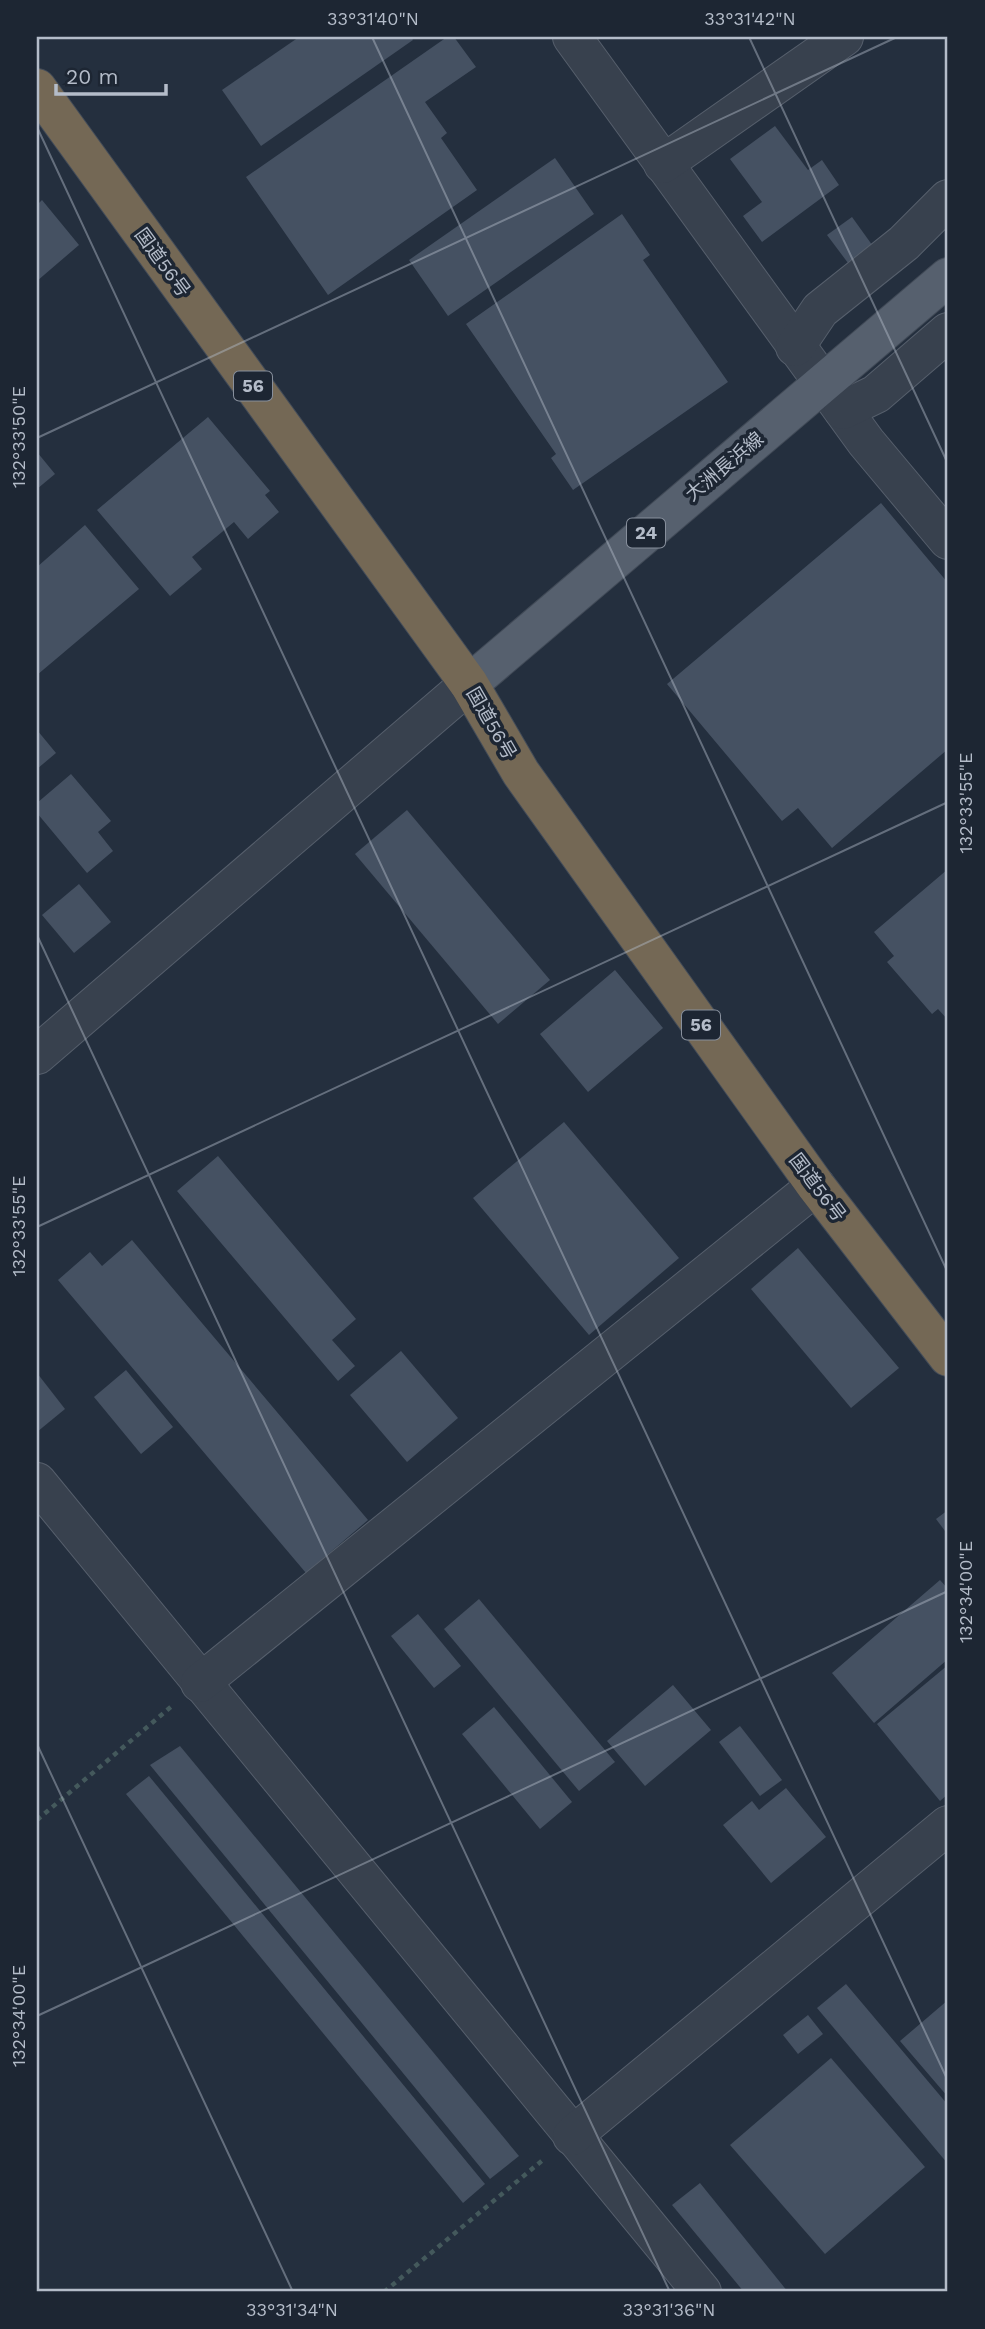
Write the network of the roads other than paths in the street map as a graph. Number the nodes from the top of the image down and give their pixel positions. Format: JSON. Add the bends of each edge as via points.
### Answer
{"nodes":[{"id":1,"x":572,"y":37,"type":"edge"},
{"id":2,"x":844,"y":37,"type":"edge"},
{"id":3,"x":37,"y":88,"type":"edge"},
{"id":4,"x":663,"y":164,"type":"junction"},
{"id":5,"x":948,"y":199,"type":"edge"},
{"id":6,"x":948,"y":277,"type":"edge"},
{"id":7,"x":948,"y":332,"type":"edge"},
{"id":8,"x":795,"y":347,"type":"junction"},
{"id":9,"x":832,"y":396,"type":"junction"},
{"id":10,"x":948,"y":540,"type":"edge"},
{"id":11,"x":470,"y":684,"type":"junction"},
{"id":12,"x":37,"y":1055,"type":"edge"},
{"id":13,"x":816,"y":1186,"type":"junction"},
{"id":14,"x":948,"y":1357,"type":"edge"},
{"id":15,"x":37,"y":1482,"type":"edge"},
{"id":16,"x":200,"y":1683,"type":"junction"},
{"id":17,"x":948,"y":1825,"type":"edge"},
{"id":18,"x":572,"y":2136,"type":"junction"},
{"id":19,"x":702,"y":2292,"type":"edge"}],
"edges":[{"from":1,"to":4,"type":"street"},
{"from":2,"to":4,"type":"street"},
{"from":3,"to":11,"type":"highway","name":"国道56号","number":"56"},
{"from":4,"to":8,"type":"street"},
{"from":5,"to":8,"type":"street","via":[[904,243],[820,310]]},
{"from":6,"to":9,"type":"main road","name":"大洲長浜線","number":"24"},
{"from":7,"to":9,"type":"street","via":[[876,394]]},
{"from":8,"to":9,"type":"street"},
{"from":9,"to":10,"type":"street"},
{"from":9,"to":11,"type":"main road","name":"大洲長浜線","number":"24"},
{"from":11,"to":12,"type":"street"},
{"from":11,"to":13,"type":"highway","name":"国道56号","number":"56","via":[[521,773]]},
{"from":13,"to":14,"type":"highway","name":"国道56号","number":"56"},
{"from":13,"to":16,"type":"street"},
{"from":15,"to":16,"type":"street"},
{"from":16,"to":18,"type":"street"},
{"from":17,"to":18,"type":"street"},
{"from":18,"to":19,"type":"street"}]}
